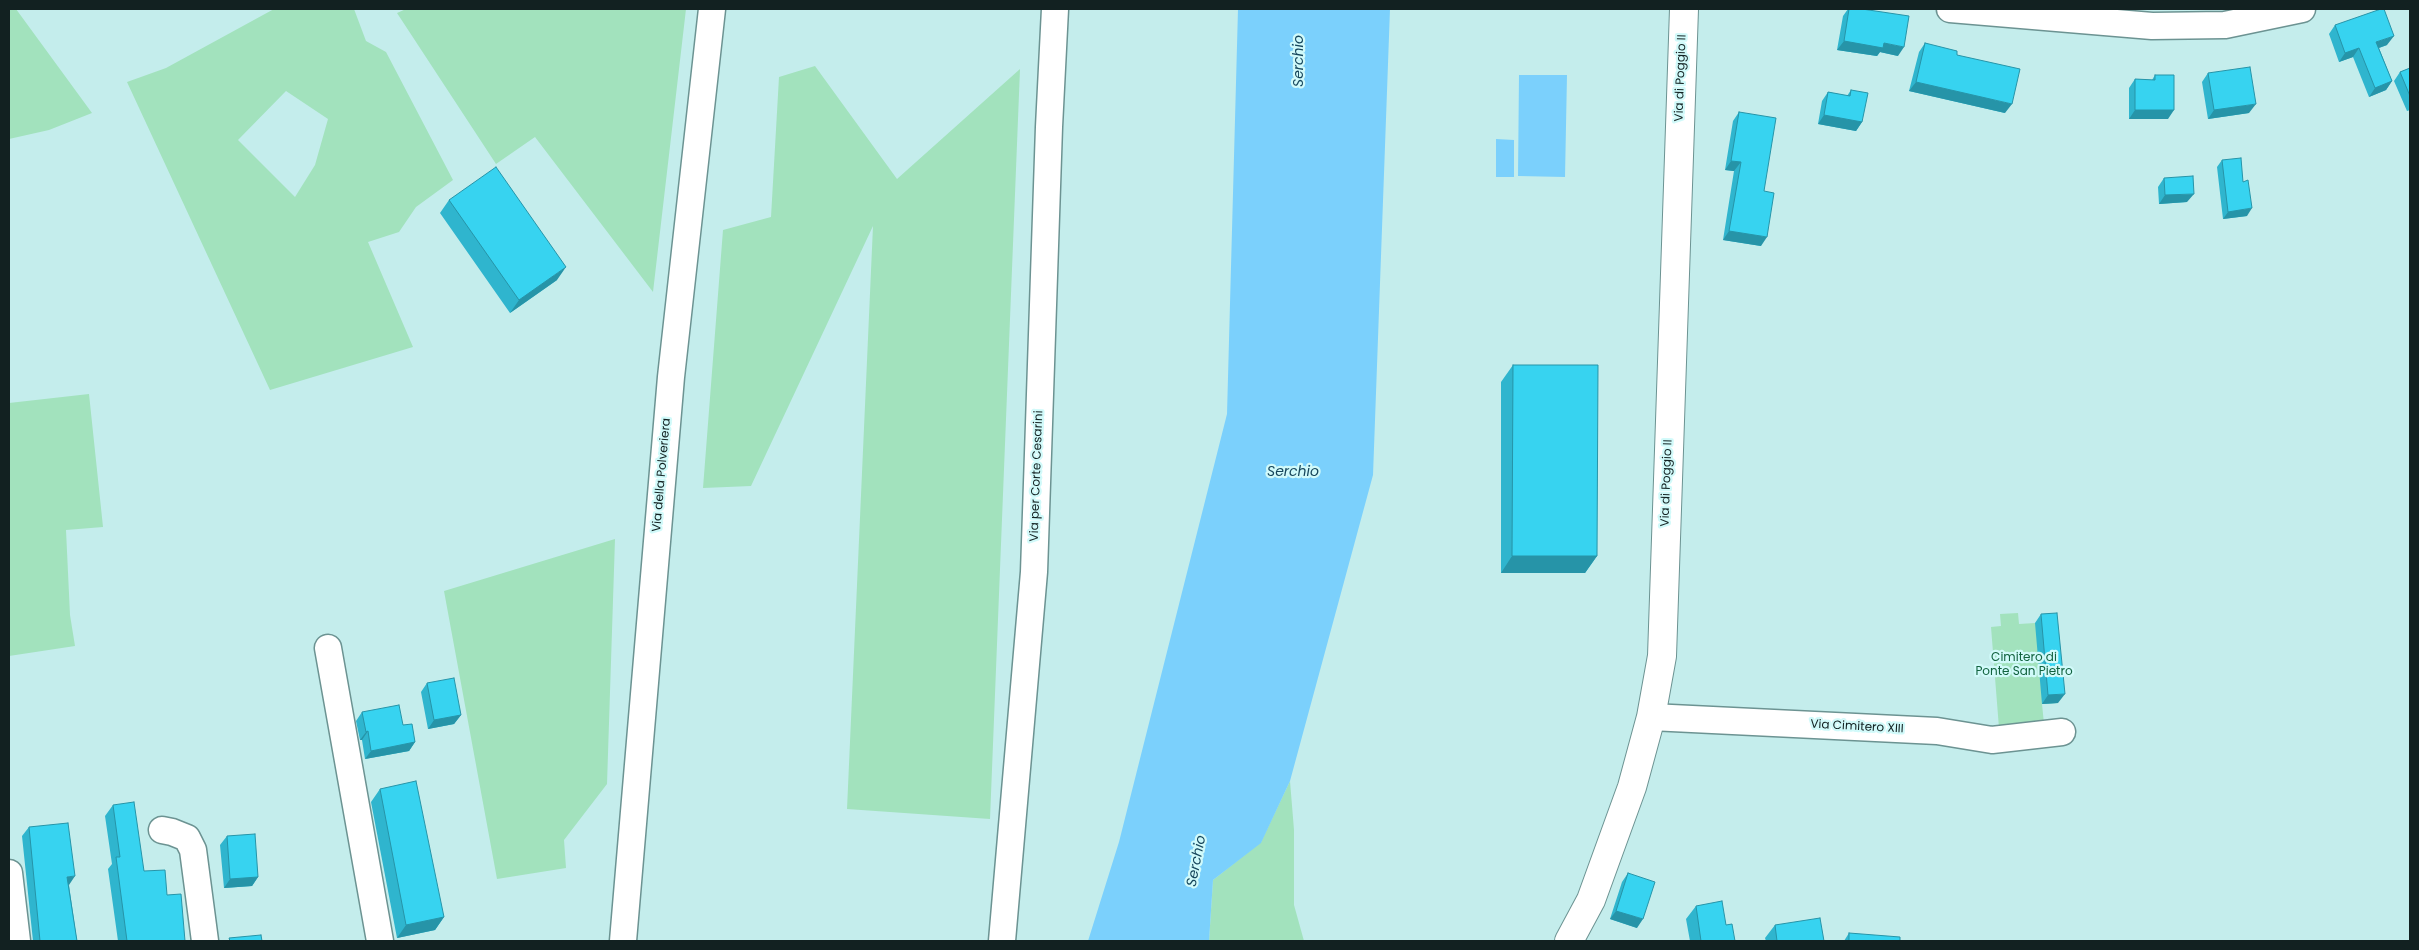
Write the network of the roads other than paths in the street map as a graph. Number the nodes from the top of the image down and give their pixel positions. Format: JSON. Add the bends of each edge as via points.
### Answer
{"nodes":[{"id":1,"x":712,"y":9,"type":"edge"},
{"id":2,"x":1055,"y":9,"type":"edge"},
{"id":3,"x":1684,"y":9,"type":"edge"},
{"id":4,"x":1950,"y":9,"type":"edge"},
{"id":5,"x":2302,"y":9,"type":"edge"},
{"id":6,"x":2175,"y":17,"type":"edge"},
{"id":7,"x":328,"y":648,"type":"dead end"},
{"id":8,"x":1651,"y":717,"type":"junction"},
{"id":9,"x":2062,"y":732,"type":"dead end"},
{"id":10,"x":162,"y":830,"type":"dead end"},
{"id":11,"x":206,"y":836,"type":"dead end"},
{"id":12,"x":9,"y":873,"type":"edge"},
{"id":13,"x":18,"y":941,"type":"edge"},
{"id":14,"x":205,"y":941,"type":"edge"},
{"id":15,"x":219,"y":941,"type":"edge"},
{"id":16,"x":380,"y":941,"type":"edge"},
{"id":17,"x":623,"y":941,"type":"edge"},
{"id":18,"x":1002,"y":941,"type":"edge"},
{"id":19,"x":1569,"y":941,"type":"edge"}],
"edges":[{"from":1,"to":17,"type":"street","name":"Via della Polveriera","via":[[670,378]]},
{"from":2,"to":18,"type":"street","name":"Via per Corte Cesarini","via":[[1034,572]]},
{"from":3,"to":8,"type":"main road","name":"Via di Poggio II","via":[[1662,656]]},
{"from":4,"to":6,"type":"street","via":[[2152,26]]},
{"from":5,"to":6,"type":"street","via":[[2225,25]]},
{"from":7,"to":16,"type":"street"},
{"from":8,"to":9,"type":"street","name":"Via Cimitero XIII","via":[[1937,731],[1992,740]]},
{"from":8,"to":19,"type":"main road","name":"Via di Poggio II","via":[[1632,787],[1591,900]]},
{"from":10,"to":14,"type":"street","via":[[187,838],[193,850]]},
{"from":11,"to":15,"type":"street"},
{"from":12,"to":13,"type":"street"}]}
